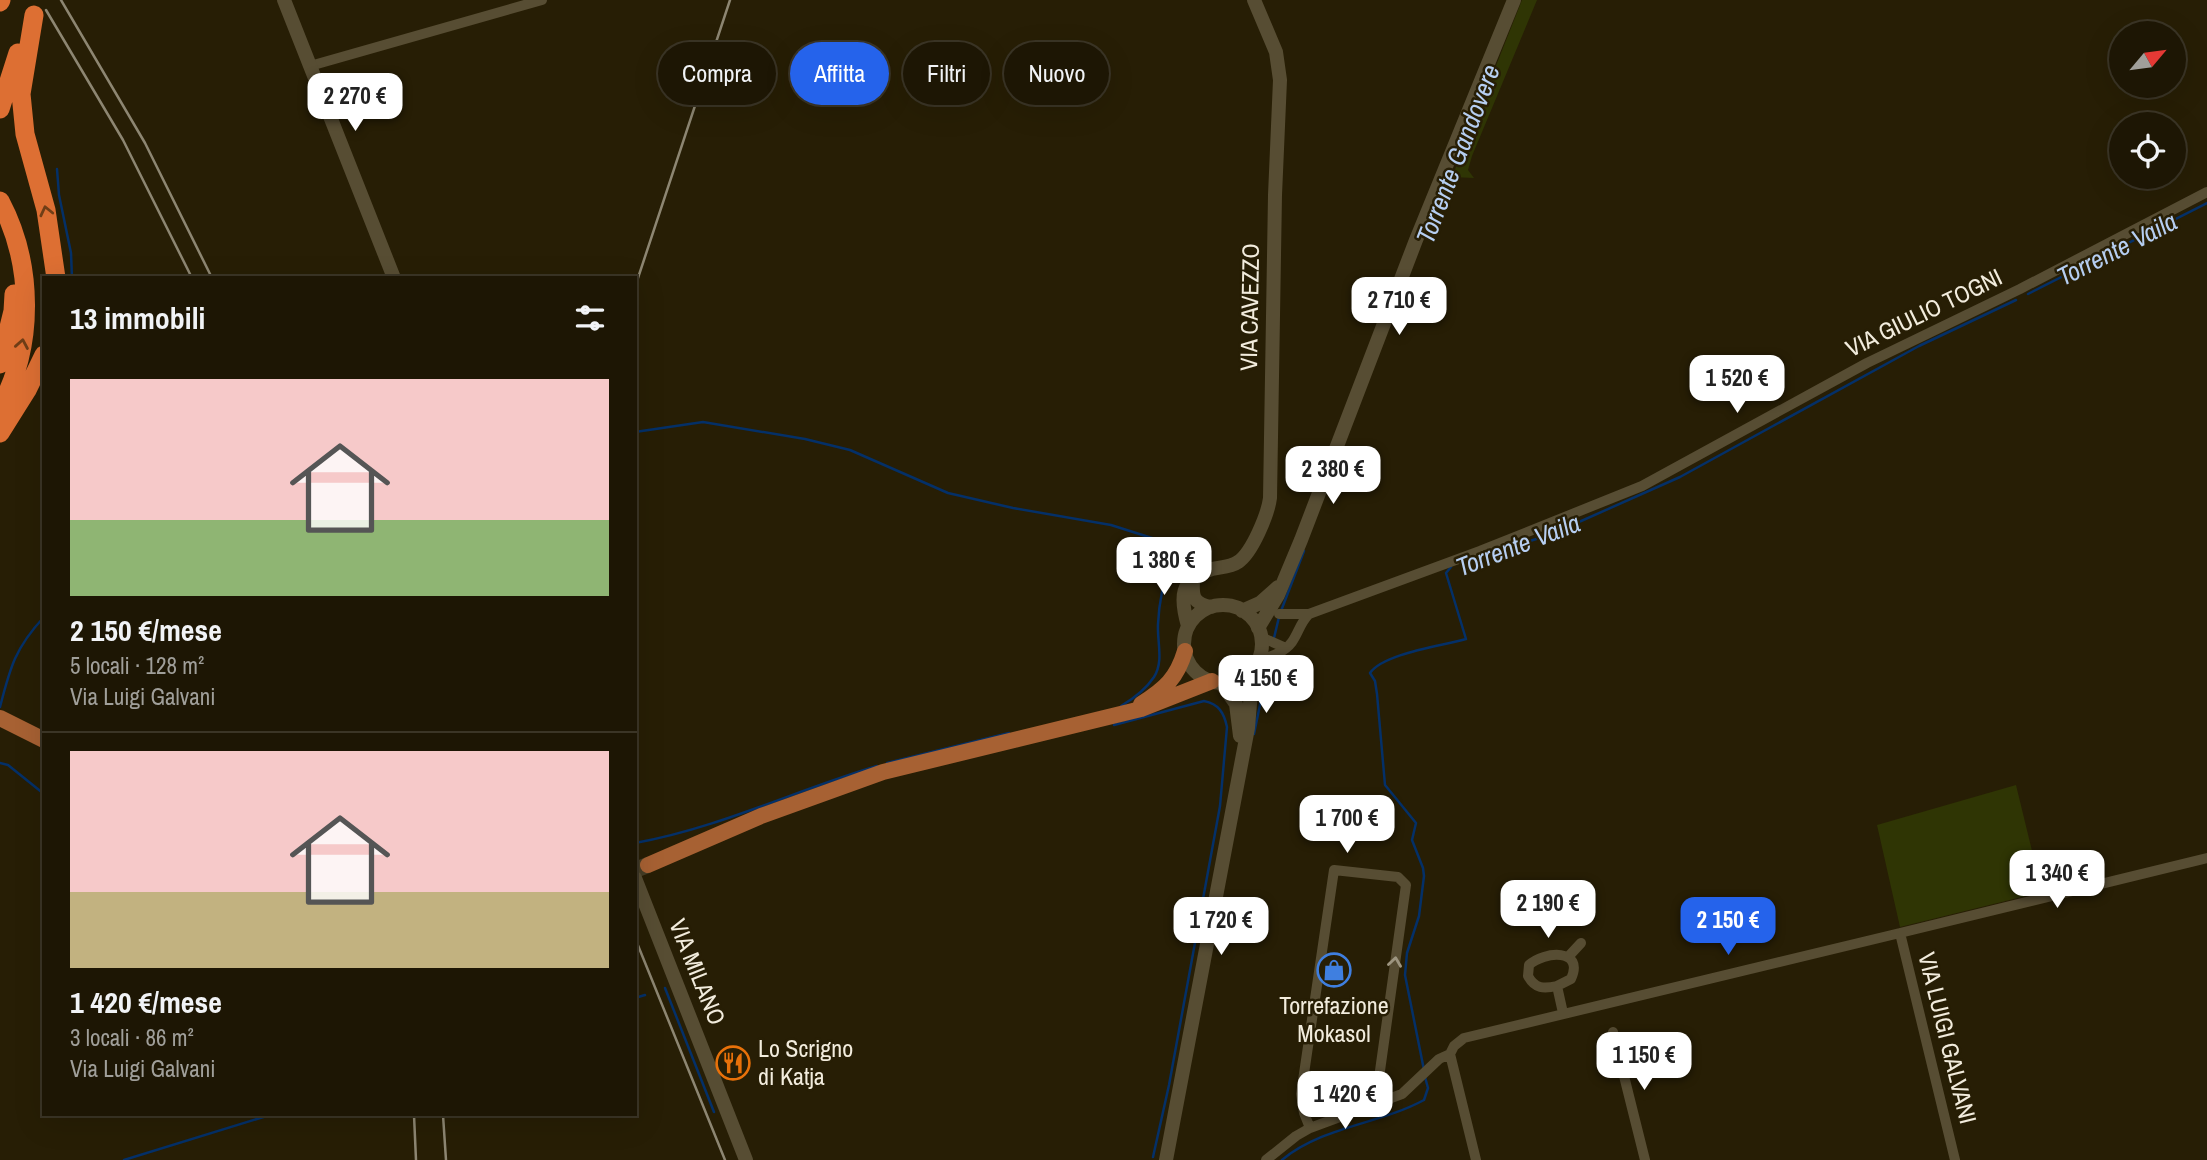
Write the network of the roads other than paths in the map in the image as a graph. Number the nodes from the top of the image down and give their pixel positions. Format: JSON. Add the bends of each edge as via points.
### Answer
{"nodes":[{"id":1,"x":284,"y":0,"type":"edge"},
{"id":2,"x":542,"y":0,"type":"edge"},
{"id":3,"x":1254,"y":0,"type":"edge"},
{"id":4,"x":1514,"y":0,"type":"edge"},
{"id":5,"x":37,"y":7,"type":"edge"},
{"id":6,"x":310,"y":66,"type":"junction"},
{"id":7,"x":0,"y":109,"type":"edge"},
{"id":8,"x":2207,"y":192,"type":"edge"},
{"id":9,"x":0,"y":201,"type":"edge"},
{"id":10,"x":0,"y":208,"type":"edge"},
{"id":11,"x":57,"y":276,"type":"edge"},
{"id":12,"x":393,"y":276,"type":"edge"},
{"id":13,"x":42,"y":359,"type":"edge"},
{"id":14,"x":0,"y":364,"type":"edge"},
{"id":15,"x":0,"y":407,"type":"edge"},
{"id":16,"x":0,"y":433,"type":"edge"},
{"id":17,"x":1285,"y":577,"type":"junction"},
{"id":18,"x":1193,"y":580,"type":"junction"},
{"id":19,"x":1211,"y":607,"type":"junction"},
{"id":20,"x":1242,"y":611,"type":"junction"},
{"id":21,"x":1284,"y":614,"type":"dead end"},
{"id":22,"x":1309,"y":614,"type":"junction"},
{"id":23,"x":1188,"y":626,"type":"junction"},
{"id":24,"x":1262,"y":636,"type":"junction"},
{"id":25,"x":1286,"y":648,"type":"junction"},
{"id":26,"x":1185,"y":652,"type":"junction"},
{"id":27,"x":1258,"y":663,"type":"junction"},
{"id":28,"x":1217,"y":682,"type":"junction"},
{"id":29,"x":1119,"y":713,"type":"junction"},
{"id":30,"x":0,"y":718,"type":"edge"},
{"id":31,"x":42,"y":739,"type":"edge"},
{"id":32,"x":1242,"y":754,"type":"junction"},
{"id":33,"x":2207,"y":858,"type":"edge"},
{"id":34,"x":648,"y":864,"type":"tunnel mouth"},
{"id":35,"x":637,"y":883,"type":"edge"},
{"id":36,"x":1900,"y":933,"type":"junction"},
{"id":37,"x":1581,"y":943,"type":"dead end"},
{"id":38,"x":1568,"y":957,"type":"junction"},
{"id":39,"x":1557,"y":986,"type":"junction"},
{"id":40,"x":1563,"y":1013,"type":"junction"},
{"id":41,"x":1613,"y":1032,"type":"dead end"},
{"id":42,"x":1450,"y":1054,"type":"junction"},
{"id":43,"x":1378,"y":1103,"type":"junction"},
{"id":44,"x":1310,"y":1128,"type":"junction"},
{"id":45,"x":1164,"y":1158,"type":"edge"},
{"id":46,"x":746,"y":1160,"type":"edge"},
{"id":47,"x":1266,"y":1160,"type":"edge"},
{"id":48,"x":1476,"y":1160,"type":"edge"},
{"id":49,"x":1644,"y":1160,"type":"edge"},
{"id":50,"x":1955,"y":1160,"type":"edge"}],
"edges":[{"from":1,"to":6,"type":"main road"},
{"from":2,"to":6,"type":"street"},
{"from":3,"to":18,"type":"main road","name":"VIA CAVEZZO","via":[[1276,52],[1280,80],[1269,505],[1243,559],[1210,569]]},
{"from":4,"to":17,"type":"main road"},
{"from":5,"to":7,"type":"highway"},
{"from":11,"to":5,"type":"highway","one_way":true,"via":[[46,211],[25,134],[21,94]]},
{"from":6,"to":12,"type":"main road"},
{"from":8,"to":22,"type":"street","name":"VIA GIULIO TOGNI","via":[[1867,363],[1642,486]]},
{"from":15,"to":9,"type":"highway","one_way":true,"via":[[18,366],[26,314],[18,253]]},
{"from":10,"to":14,"type":"highway","via":[[12,255],[14,292]]},
{"from":13,"to":16,"type":"highway"},
{"from":17,"to":20,"type":"main road","via":[[1260,603]]},
{"from":17,"to":24,"type":"main road"},
{"from":18,"to":19,"type":"main road","via":[[1199,605]]},
{"from":18,"to":23,"type":"main road","via":[[1182,597]]},
{"from":19,"to":20,"type":"main road"},
{"from":19,"to":23,"type":"main road"},
{"from":20,"to":24,"type":"main road"},
{"from":21,"to":22,"type":"street","name":"VIA GIULIO TOGNI"},
{"from":22,"to":25,"type":"street"},
{"from":23,"to":26,"type":"main road"},
{"from":24,"to":25,"type":"street"},
{"from":24,"to":27,"type":"main road"},
{"from":25,"to":27,"type":"street"},
{"from":26,"to":28,"type":"main road","via":[[1199,675]]},
{"from":26,"to":29,"type":"main road","via":[[1172,681],[1149,699]]},
{"from":27,"to":28,"type":"main road","via":[[1240,679]]},
{"from":27,"to":32,"type":"main road"},
{"from":28,"to":29,"type":"main road"},
{"from":28,"to":32,"type":"main road","via":[[1236,704]]},
{"from":29,"to":34,"type":"main road","via":[[883,772],[761,816]]},
{"from":30,"to":31,"type":"main road"},
{"from":32,"to":45,"type":"main road"},
{"from":33,"to":36,"type":"street"},
{"from":35,"to":46,"type":"main road","name":"VIA MILANO"},
{"from":36,"to":40,"type":"street","name":"VIA LUIGI GALVANI"},
{"from":36,"to":50,"type":"street","name":"VIA LUIGI GALVANI"},
{"from":37,"to":38,"type":"street"},
{"from":38,"to":39,"type":"street","via":[[1574,974]]},
{"from":38,"to":39,"type":"street","via":[[1557,954],[1529,965],[1528,976],[1535,986]]},
{"from":39,"to":40,"type":"street"},
{"from":40,"to":42,"type":"street","name":"VIA LUIGI GALVANI","via":[[1464,1038]]},
{"from":41,"to":49,"type":"street"},
{"from":42,"to":43,"type":"street","name":"VIA LUIGI GALVANI","via":[[1402,1094]]},
{"from":42,"to":48,"type":"street"},
{"from":43,"to":44,"type":"street","name":"VIA LUIGI GALVANI"},
{"from":43,"to":44,"type":"street","one_way":true,"via":[[1406,886],[1398,877],[1334,870],[1301,1094]]},
{"from":44,"to":47,"type":"street","name":"VIA LUIGI GALVANI"}]}
